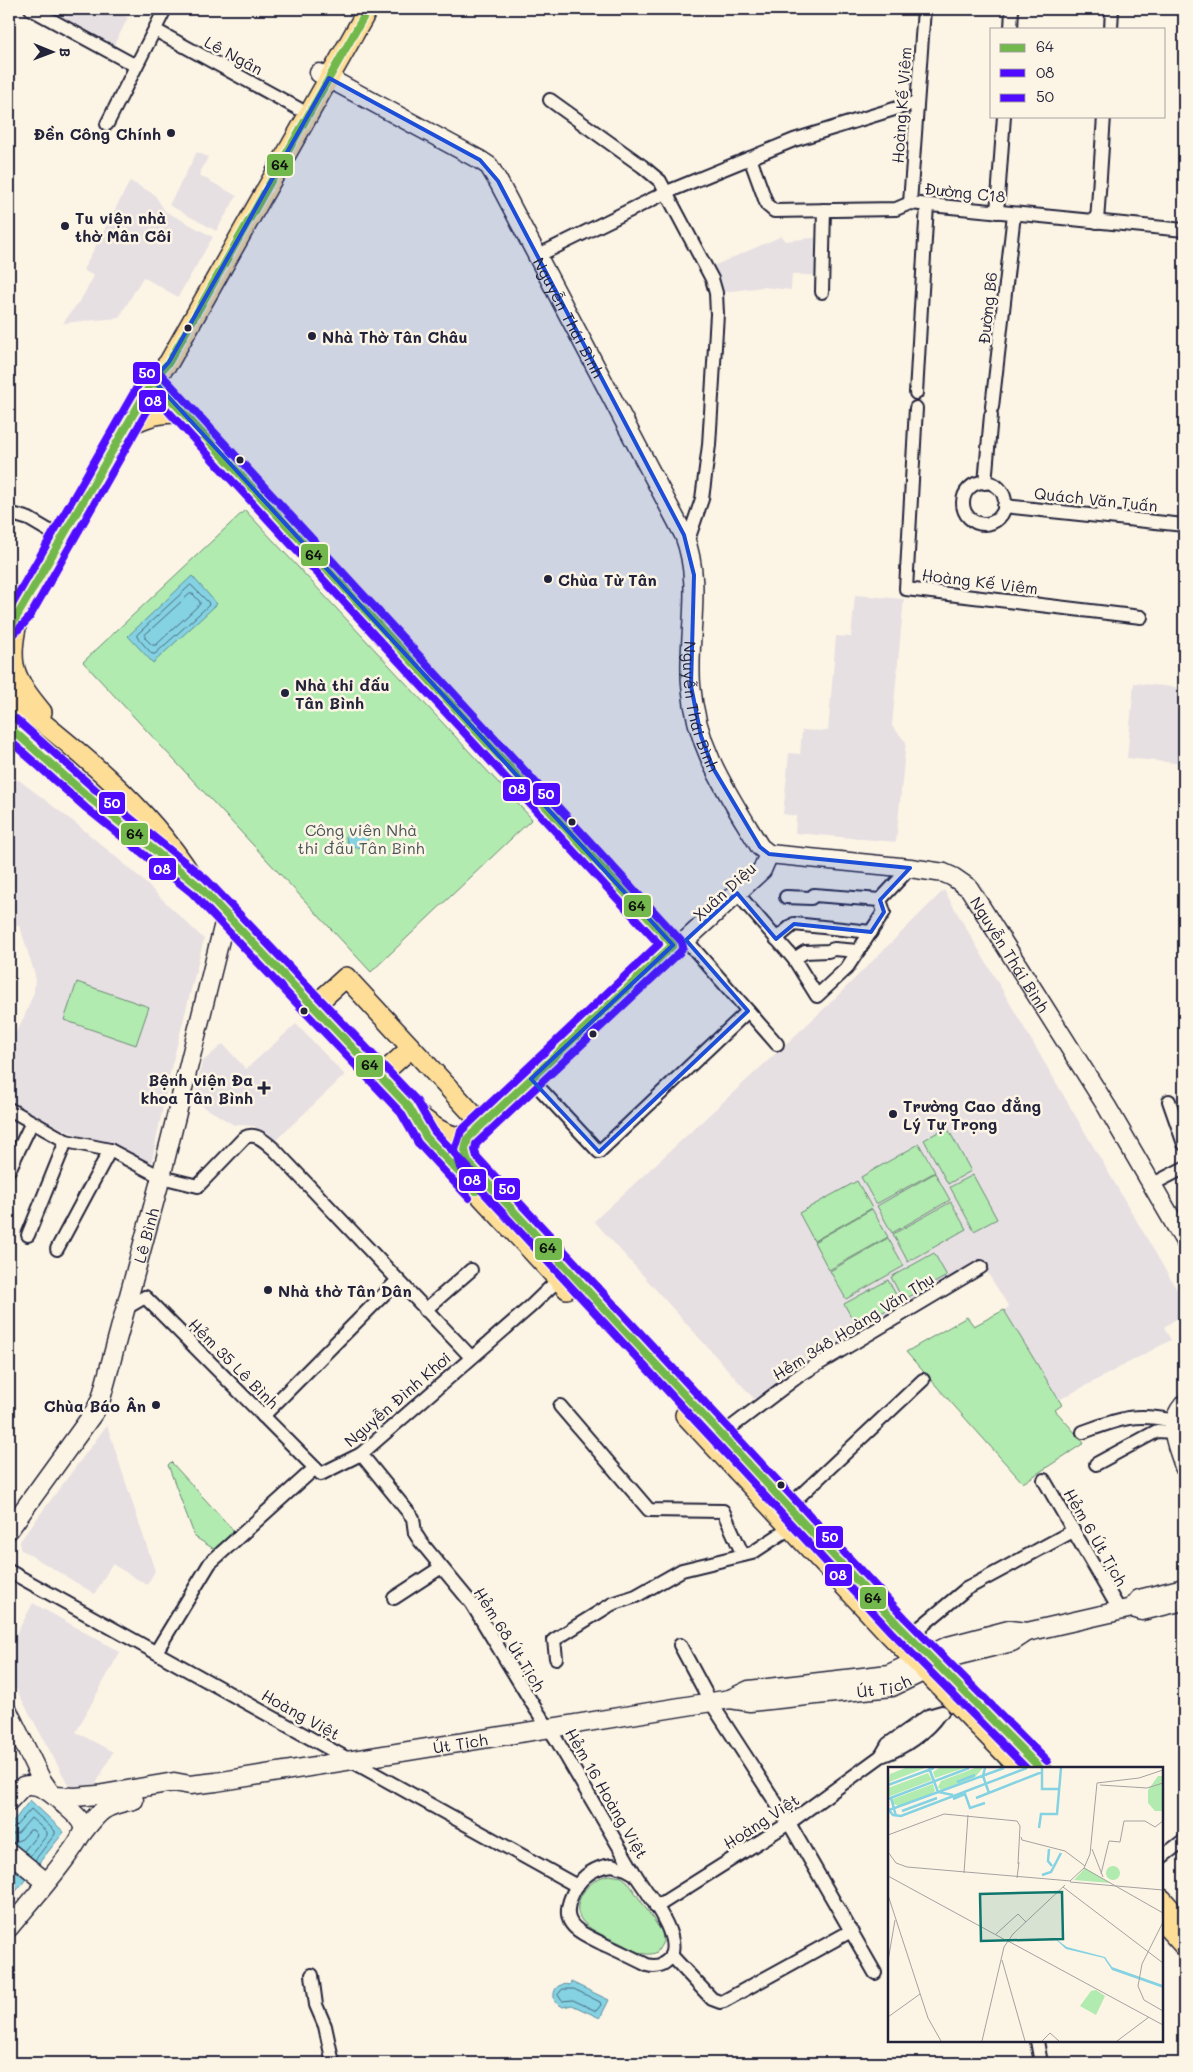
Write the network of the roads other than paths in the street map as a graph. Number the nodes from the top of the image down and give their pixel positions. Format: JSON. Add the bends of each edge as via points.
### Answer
{"nodes":[{"id":1,"x":31,"y":9,"type":"edge"},
{"id":2,"x":165,"y":9,"type":"edge"},
{"id":3,"x":355,"y":9,"type":"edge"},
{"id":4,"x":368,"y":9,"type":"edge"},
{"id":5,"x":924,"y":9,"type":"edge"},
{"id":6,"x":1012,"y":9,"type":"edge"},
{"id":7,"x":1112,"y":9,"type":"edge"},
{"id":8,"x":1011,"y":28,"type":"edge"},
{"id":9,"x":1111,"y":28,"type":"edge"},
{"id":10,"x":155,"y":30,"type":"junction"},
{"id":11,"x":136,"y":66,"type":"junction"},
{"id":12,"x":324,"y":76,"type":"junction"},
{"id":13,"x":550,"y":100,"type":"dead end"},
{"id":14,"x":917,"y":102,"type":"junction"},
{"id":15,"x":299,"y":108,"type":"junction"},
{"id":16,"x":1004,"y":118,"type":"edge"},
{"id":17,"x":1104,"y":118,"type":"edge"},
{"id":18,"x":107,"y":124,"type":"dead end"},
{"id":19,"x":750,"y":158,"type":"junction"},
{"id":20,"x":667,"y":192,"type":"junction"},
{"id":21,"x":910,"y":203,"type":"junction"},
{"id":22,"x":927,"y":205,"type":"junction"},
{"id":23,"x":824,"y":210,"type":"junction"},
{"id":24,"x":997,"y":212,"type":"junction"},
{"id":25,"x":1014,"y":214,"type":"junction"},
{"id":26,"x":1097,"y":222,"type":"junction"},
{"id":27,"x":1184,"y":230,"type":"edge"},
{"id":28,"x":230,"y":242,"type":"junction"},
{"id":29,"x":537,"y":256,"type":"junction"},
{"id":30,"x":822,"y":292,"type":"dead end"},
{"id":31,"x":153,"y":380,"type":"junction"},
{"id":32,"x":916,"y":393,"type":"dead end"},
{"id":33,"x":916,"y":408,"type":"dead end"},
{"id":34,"x":183,"y":414,"type":"junction"},
{"id":35,"x":126,"y":427,"type":"junction"},
{"id":36,"x":985,"y":483,"type":"junction"},
{"id":37,"x":1004,"y":506,"type":"junction"},
{"id":38,"x":9,"y":513,"type":"edge"},
{"id":39,"x":1184,"y":525,"type":"edge"},
{"id":40,"x":62,"y":539,"type":"junction"},
{"id":41,"x":687,"y":543,"type":"junction"},
{"id":42,"x":1141,"y":617,"type":"dead end"},
{"id":43,"x":14,"y":619,"type":"edge"},
{"id":44,"x":9,"y":630,"type":"edge"},
{"id":45,"x":9,"y":696,"type":"edge"},
{"id":46,"x":9,"y":727,"type":"edge"},
{"id":47,"x":63,"y":739,"type":"junction"},
{"id":48,"x":9,"y":740,"type":"edge"},
{"id":49,"x":35,"y":750,"type":"junction"},
{"id":50,"x":769,"y":854,"type":"junction"},
{"id":51,"x":910,"y":868,"type":"junction"},
{"id":52,"x":199,"y":886,"type":"junction"},
{"id":53,"x":737,"y":893,"type":"junction"},
{"id":54,"x":786,"y":898,"type":"dead end"},
{"id":55,"x":880,"y":900,"type":"junction"},
{"id":56,"x":226,"y":915,"type":"junction"},
{"id":57,"x":871,"y":932,"type":"junction"},
{"id":58,"x":776,"y":939,"type":"junction"},
{"id":59,"x":679,"y":943,"type":"junction"},
{"id":60,"x":858,"y":951,"type":"junction"},
{"id":61,"x":794,"y":959,"type":"junction"},
{"id":62,"x":314,"y":1007,"type":"junction"},
{"id":63,"x":748,"y":1011,"type":"junction"},
{"id":64,"x":777,"y":1044,"type":"dead end"},
{"id":65,"x":411,"y":1048,"type":"junction"},
{"id":66,"x":380,"y":1076,"type":"junction"},
{"id":67,"x":530,"y":1079,"type":"junction"},
{"id":68,"x":1169,"y":1102,"type":"dead end"},
{"id":69,"x":409,"y":1107,"type":"junction"},
{"id":70,"x":9,"y":1109,"type":"edge"},
{"id":71,"x":32,"y":1122,"type":"junction"},
{"id":72,"x":482,"y":1124,"type":"junction"},
{"id":73,"x":468,"y":1138,"type":"junction"},
{"id":74,"x":66,"y":1142,"type":"junction"},
{"id":75,"x":1184,"y":1144,"type":"edge"},
{"id":76,"x":110,"y":1150,"type":"junction"},
{"id":77,"x":1184,"y":1168,"type":"edge"},
{"id":78,"x":9,"y":1170,"type":"edge"},
{"id":79,"x":161,"y":1177,"type":"junction"},
{"id":80,"x":1153,"y":1184,"type":"junction"},
{"id":81,"x":28,"y":1235,"type":"dead end"},
{"id":82,"x":1184,"y":1240,"type":"edge"},
{"id":83,"x":56,"y":1249,"type":"dead end"},
{"id":84,"x":981,"y":1267,"type":"dead end"},
{"id":85,"x":471,"y":1270,"type":"dead end"},
{"id":86,"x":563,"y":1275,"type":"junction"},
{"id":87,"x":397,"y":1281,"type":"junction"},
{"id":88,"x":587,"y":1300,"type":"junction"},
{"id":89,"x":126,"y":1308,"type":"junction"},
{"id":90,"x":425,"y":1310,"type":"junction"},
{"id":91,"x":471,"y":1357,"type":"junction"},
{"id":92,"x":923,"y":1380,"type":"dead end"},
{"id":93,"x":1184,"y":1404,"type":"edge"},
{"id":94,"x":560,"y":1406,"type":"dead end"},
{"id":95,"x":263,"y":1416,"type":"junction"},
{"id":96,"x":1174,"y":1426,"type":"junction"},
{"id":97,"x":1083,"y":1432,"type":"dead end"},
{"id":98,"x":721,"y":1435,"type":"junction"},
{"id":99,"x":361,"y":1454,"type":"junction"},
{"id":100,"x":1096,"y":1464,"type":"dead end"},
{"id":101,"x":1184,"y":1467,"type":"edge"},
{"id":102,"x":315,"y":1468,"type":"junction"},
{"id":103,"x":1044,"y":1480,"type":"dead end"},
{"id":104,"x":788,"y":1507,"type":"junction"},
{"id":105,"x":790,"y":1528,"type":"junction"},
{"id":106,"x":9,"y":1530,"type":"edge"},
{"id":107,"x":1073,"y":1530,"type":"junction"},
{"id":108,"x":743,"y":1555,"type":"junction"},
{"id":109,"x":440,"y":1568,"type":"junction"},
{"id":110,"x":9,"y":1571,"type":"edge"},
{"id":111,"x":1184,"y":1588,"type":"edge"},
{"id":112,"x":394,"y":1598,"type":"dead end"},
{"id":113,"x":1184,"y":1601,"type":"edge"},
{"id":114,"x":1126,"y":1609,"type":"junction"},
{"id":115,"x":910,"y":1636,"type":"junction"},
{"id":116,"x":680,"y":1646,"type":"dead end"},
{"id":117,"x":156,"y":1652,"type":"junction"},
{"id":118,"x":556,"y":1658,"type":"dead end"},
{"id":119,"x":927,"y":1663,"type":"junction"},
{"id":120,"x":964,"y":1700,"type":"junction"},
{"id":121,"x":710,"y":1701,"type":"junction"},
{"id":122,"x":9,"y":1713,"type":"edge"},
{"id":123,"x":550,"y":1729,"type":"junction"},
{"id":124,"x":30,"y":1758,"type":"junction"},
{"id":125,"x":350,"y":1760,"type":"junction"},
{"id":126,"x":1018,"y":1767,"type":"edge"},
{"id":127,"x":1039,"y":1767,"type":"edge"},
{"id":128,"x":190,"y":1785,"type":"junction"},
{"id":129,"x":23,"y":1786,"type":"junction"},
{"id":130,"x":52,"y":1794,"type":"junction"},
{"id":131,"x":9,"y":1801,"type":"edge"},
{"id":132,"x":789,"y":1823,"type":"junction"},
{"id":133,"x":82,"y":1835,"type":"junction"},
{"id":134,"x":1184,"y":1840,"type":"edge"},
{"id":135,"x":9,"y":1852,"type":"edge"},
{"id":136,"x":1163,"y":1856,"type":"edge"},
{"id":137,"x":635,"y":1874,"type":"junction"},
{"id":138,"x":42,"y":1879,"type":"junction"},
{"id":139,"x":577,"y":1886,"type":"junction"},
{"id":140,"x":1163,"y":1900,"type":"edge"},
{"id":141,"x":656,"y":1907,"type":"junction"},
{"id":142,"x":1163,"y":1923,"type":"edge"},
{"id":143,"x":1184,"y":1924,"type":"edge"},
{"id":144,"x":9,"y":1928,"type":"edge"},
{"id":145,"x":851,"y":1931,"type":"junction"},
{"id":146,"x":1184,"y":1946,"type":"edge"},
{"id":147,"x":671,"y":1955,"type":"junction"},
{"id":148,"x":875,"y":1973,"type":"dead end"},
{"id":149,"x":312,"y":1974,"type":"dead end"},
{"id":150,"x":1037,"y":2042,"type":"edge"},
{"id":151,"x":334,"y":2063,"type":"edge"},
{"id":152,"x":1041,"y":2063,"type":"edge"}],
"edges":[{"from":1,"to":11,"type":"street"},
{"from":2,"to":10,"type":"street"},
{"from":3,"to":12,"type":"main road"},
{"from":4,"to":12,"type":"main road"},
{"from":5,"to":14,"type":"street","name":"Hoàng Kế Viêm"},
{"from":6,"to":8,"type":"street"},
{"from":7,"to":9,"type":"street"},
{"from":10,"to":11,"type":"street"},
{"from":10,"to":15,"type":"street","name":"Lê Ngân"},
{"from":11,"to":18,"type":"street"},
{"from":12,"to":15,"type":"main road"},
{"from":12,"to":28,"type":"main road"},
{"from":12,"to":29,"type":"street","name":"Nguyễn Thái Bình","via":[[489,166]]},
{"from":13,"to":20,"type":"street","via":[[651,173]]},
{"from":14,"to":19,"type":"street","via":[[794,140]]},
{"from":14,"to":21,"type":"street","name":"Hoàng Kế Viêm"},
{"from":15,"to":28,"type":"main road"},
{"from":16,"to":24,"type":"street"},
{"from":17,"to":26,"type":"street"},
{"from":19,"to":20,"type":"street"},
{"from":19,"to":23,"type":"street","name":"Đường C18","via":[[771,210]]},
{"from":20,"to":29,"type":"street"},
{"from":20,"to":41,"type":"street","via":[[712,279],[718,304],[709,445],[702,498]]},
{"from":21,"to":22,"type":"street","name":"Đường C18"},
{"from":21,"to":23,"type":"street","name":"Đường C18","via":[[896,209]]},
{"from":22,"to":24,"type":"street","name":"Đường C18"},
{"from":22,"to":32,"type":"street"},
{"from":23,"to":30,"type":"street"},
{"from":24,"to":25,"type":"street","name":"Đường C18"},
{"from":25,"to":26,"type":"street","name":"Đường C18"},
{"from":25,"to":36,"type":"street","name":"Đường B6"},
{"from":26,"to":27,"type":"street","name":"Đường C18"},
{"from":28,"to":31,"type":"main road","via":[[169,362]]},
{"from":29,"to":41,"type":"street","name":"Nguyễn Thái Bình","via":[[677,518]]},
{"from":31,"to":34,"type":"main road"},
{"from":31,"to":35,"type":"main road"},
{"from":33,"to":42,"type":"street","name":"Hoàng Kế Viêm","via":[[906,589]]},
{"from":34,"to":35,"type":"main road","via":[[155,414]]},
{"from":34,"to":59,"type":"main road"},
{"from":35,"to":40,"type":"main road"},
{"from":36,"to":37,"type":"street","via":[[999,489]]},
{"from":36,"to":37,"type":"street","via":[[975,485],[967,492],[964,504],[967,515],[977,523],[989,524],[999,517]]},
{"from":37,"to":39,"type":"street","name":"Quách Văn Tuấn"},
{"from":38,"to":40,"type":"street","via":[[29,519]]},
{"from":40,"to":43,"type":"main road"},
{"from":41,"to":50,"type":"street","name":"Nguyễn Thái Bình","via":[[694,584],[691,686],[702,736],[720,782],[760,847]]},
{"from":43,"to":44,"type":"main road"},
{"from":43,"to":47,"type":"main road","via":[[12,652],[16,675],[29,697]]},
{"from":45,"to":47,"type":"main road"},
{"from":46,"to":49,"type":"main road"},
{"from":47,"to":52,"type":"main road","via":[[146,816],[177,852]]},
{"from":48,"to":49,"type":"main road"},
{"from":49,"to":52,"type":"main road"},
{"from":50,"to":51,"type":"street","name":"Nguyễn Thái Bình"},
{"from":50,"to":53,"type":"street","name":"Xuân Diệu","via":[[762,870]]},
{"from":50,"to":59,"type":"street","name":"Xuân Diệu","via":[[755,862],[682,929]]},
{"from":51,"to":55,"type":"street"},
{"from":51,"to":80,"type":"street","name":"Nguyễn Thái Bình","via":[[953,877],[975,896]]},
{"from":52,"to":56,"type":"main road"},
{"from":53,"to":58,"type":"street"},
{"from":53,"to":59,"type":"street","name":"Xuân Diệu"},
{"from":54,"to":55,"type":"street","via":[[811,898],[814,895]]},
{"from":55,"to":57,"type":"street","via":[[884,912]]},
{"from":56,"to":62,"type":"main road"},
{"from":56,"to":79,"type":"street","name":"Lê Bình"},
{"from":57,"to":58,"type":"street","via":[[794,924]]},
{"from":57,"to":60,"type":"street"},
{"from":58,"to":61,"type":"street"},
{"from":59,"to":63,"type":"street"},
{"from":59,"to":67,"type":"main road","name":"Xuân Diệu"},
{"from":60,"to":61,"type":"street","via":[[805,952]]},
{"from":60,"to":61,"type":"street","via":[[846,969],[817,996]]},
{"from":62,"to":65,"type":"main road","via":[[346,977]]},
{"from":62,"to":66,"type":"main road"},
{"from":63,"to":64,"type":"street"},
{"from":63,"to":67,"type":"street","via":[[600,1152]]},
{"from":65,"to":66,"type":"main road"},
{"from":65,"to":72,"type":"main road"},
{"from":66,"to":69,"type":"main road"},
{"from":67,"to":72,"type":"main road","name":"Xuân Diệu"},
{"from":68,"to":75,"type":"street"},
{"from":69,"to":73,"type":"main road","via":[[440,1131]]},
{"from":69,"to":86,"type":"main road","via":[[426,1137]]},
{"from":70,"to":71,"type":"street"},
{"from":71,"to":74,"type":"street"},
{"from":71,"to":78,"type":"street"},
{"from":72,"to":73,"type":"main road","name":"Xuân Diệu"},
{"from":73,"to":86,"type":"main road","via":[[464,1153],[468,1162]]},
{"from":74,"to":76,"type":"street"},
{"from":74,"to":81,"type":"street"},
{"from":76,"to":79,"type":"street"},
{"from":76,"to":83,"type":"street"},
{"from":77,"to":80,"type":"street"},
{"from":79,"to":87,"type":"street","via":[[198,1186],[244,1138],[256,1136],[274,1149]]},
{"from":79,"to":89,"type":"street","name":"Lê Bình"},
{"from":80,"to":82,"type":"street","name":"Nguyễn Thái Bình"},
{"from":84,"to":98,"type":"street","name":"Hẻm 348 Hoàng Văn Thụ","via":[[800,1374]]},
{"from":85,"to":90,"type":"street"},
{"from":86,"to":88,"type":"main road"},
{"from":86,"to":91,"type":"street","name":"Nguyễn Đình Khơi"},
{"from":87,"to":90,"type":"street"},
{"from":87,"to":95,"type":"street"},
{"from":88,"to":98,"type":"main road"},
{"from":88,"to":105,"type":"main road"},
{"from":89,"to":95,"type":"street","name":"Hẻm 35 Lê Bình","via":[[145,1297]]},
{"from":89,"to":106,"type":"street","name":"Lê Bình","via":[[98,1406]]},
{"from":90,"to":91,"type":"street"},
{"from":91,"to":99,"type":"street","name":"Nguyễn Đình Khơi"},
{"from":92,"to":104,"type":"street"},
{"from":93,"to":96,"type":"street"},
{"from":94,"to":108,"type":"street","via":[[649,1510],[723,1511]]},
{"from":95,"to":102,"type":"street","name":"Hẻm 35 Lê Bình"},
{"from":96,"to":97,"type":"street","via":[[1155,1417],[1127,1417]]},
{"from":96,"to":100,"type":"street","via":[[1157,1431]]},
{"from":96,"to":101,"type":"street"},
{"from":98,"to":104,"type":"main road"},
{"from":99,"to":102,"type":"street","name":"Nguyễn Đình Khơi","via":[[321,1474]]},
{"from":99,"to":109,"type":"street","name":"Hẻm 68 Út Tịch","via":[[413,1518],[415,1533]]},
{"from":102,"to":117,"type":"street","via":[[210,1563]]},
{"from":103,"to":107,"type":"street","name":"Hẻm 6 Út Tịch"},
{"from":104,"to":115,"type":"main road"},
{"from":105,"to":108,"type":"street","via":[[752,1553]]},
{"from":105,"to":119,"type":"main road"},
{"from":107,"to":114,"type":"street","name":"Hẻm 6 Út Tịch"},
{"from":107,"to":115,"type":"street","via":[[966,1590]]},
{"from":108,"to":118,"type":"street","via":[[682,1570],[636,1596],[612,1604],[554,1640]]},
{"from":109,"to":112,"type":"street"},
{"from":109,"to":123,"type":"street","name":"Hẻm 68 Út Tịch","via":[[472,1604]]},
{"from":110,"to":117,"type":"street","name":"Hoàng Việt"},
{"from":111,"to":114,"type":"street","name":"Út Tịch","via":[[1139,1599]]},
{"from":113,"to":114,"type":"street","name":"Út Tịch","via":[[1142,1611]]},
{"from":114,"to":119,"type":"street","name":"Út Tịch","via":[[1027,1632],[1012,1642]]},
{"from":115,"to":119,"type":"main road"},
{"from":116,"to":121,"type":"street"},
{"from":117,"to":125,"type":"street","name":"Hoàng Việt"},
{"from":119,"to":120,"type":"main road"},
{"from":119,"to":121,"type":"street","name":"Út Tịch","via":[[889,1674],[749,1690],[730,1698]]},
{"from":120,"to":126,"type":"main road"},
{"from":120,"to":127,"type":"main road"},
{"from":120,"to":132,"type":"street","name":"Hoàng Việt","via":[[939,1714],[933,1724],[893,1752],[881,1756]]},
{"from":121,"to":123,"type":"street","name":"Út Tịch"},
{"from":121,"to":132,"type":"street"},
{"from":122,"to":124,"type":"street"},
{"from":123,"to":125,"type":"street","name":"Út Tịch"},
{"from":123,"to":137,"type":"street","name":"Hẻm 16 Hoàng Việt"},
{"from":124,"to":129,"type":"street","via":[[29,1774]]},
{"from":124,"to":130,"type":"street"},
{"from":125,"to":128,"type":"street","name":"Út Tịch"},
{"from":125,"to":139,"type":"street","name":"Hoàng Việt"},
{"from":128,"to":130,"type":"street","name":"Út Tịch","via":[[174,1782],[83,1797]]},
{"from":128,"to":133,"type":"street","name":"Út Tịch","via":[[175,1793],[114,1804],[96,1816]]},
{"from":129,"to":130,"type":"street","name":"Út Tịch","via":[[37,1785]]},
{"from":129,"to":131,"type":"street"},
{"from":130,"to":133,"type":"street","via":[[81,1823]]},
{"from":132,"to":141,"type":"street","name":"Hoàng Việt"},
{"from":132,"to":145,"type":"street"},
{"from":133,"to":138,"type":"street"},
{"from":134,"to":136,"type":"street"},
{"from":135,"to":138,"type":"street"},
{"from":137,"to":139,"type":"street","via":[[619,1866],[604,1866],[585,1875]]},
{"from":137,"to":141,"type":"street"},
{"from":138,"to":144,"type":"street"},
{"from":139,"to":147,"type":"street","via":[[567,1906],[573,1928],[652,1966],[662,1965]]},
{"from":140,"to":143,"type":"main road"},
{"from":141,"to":147,"type":"street","via":[[672,1934]]},
{"from":142,"to":146,"type":"main road"},
{"from":145,"to":147,"type":"street","via":[[724,2002],[712,1998]]},
{"from":145,"to":148,"type":"street"},
{"from":149,"to":151,"type":"street","via":[[316,2005]]},
{"from":150,"to":152,"type":"street"}]}
